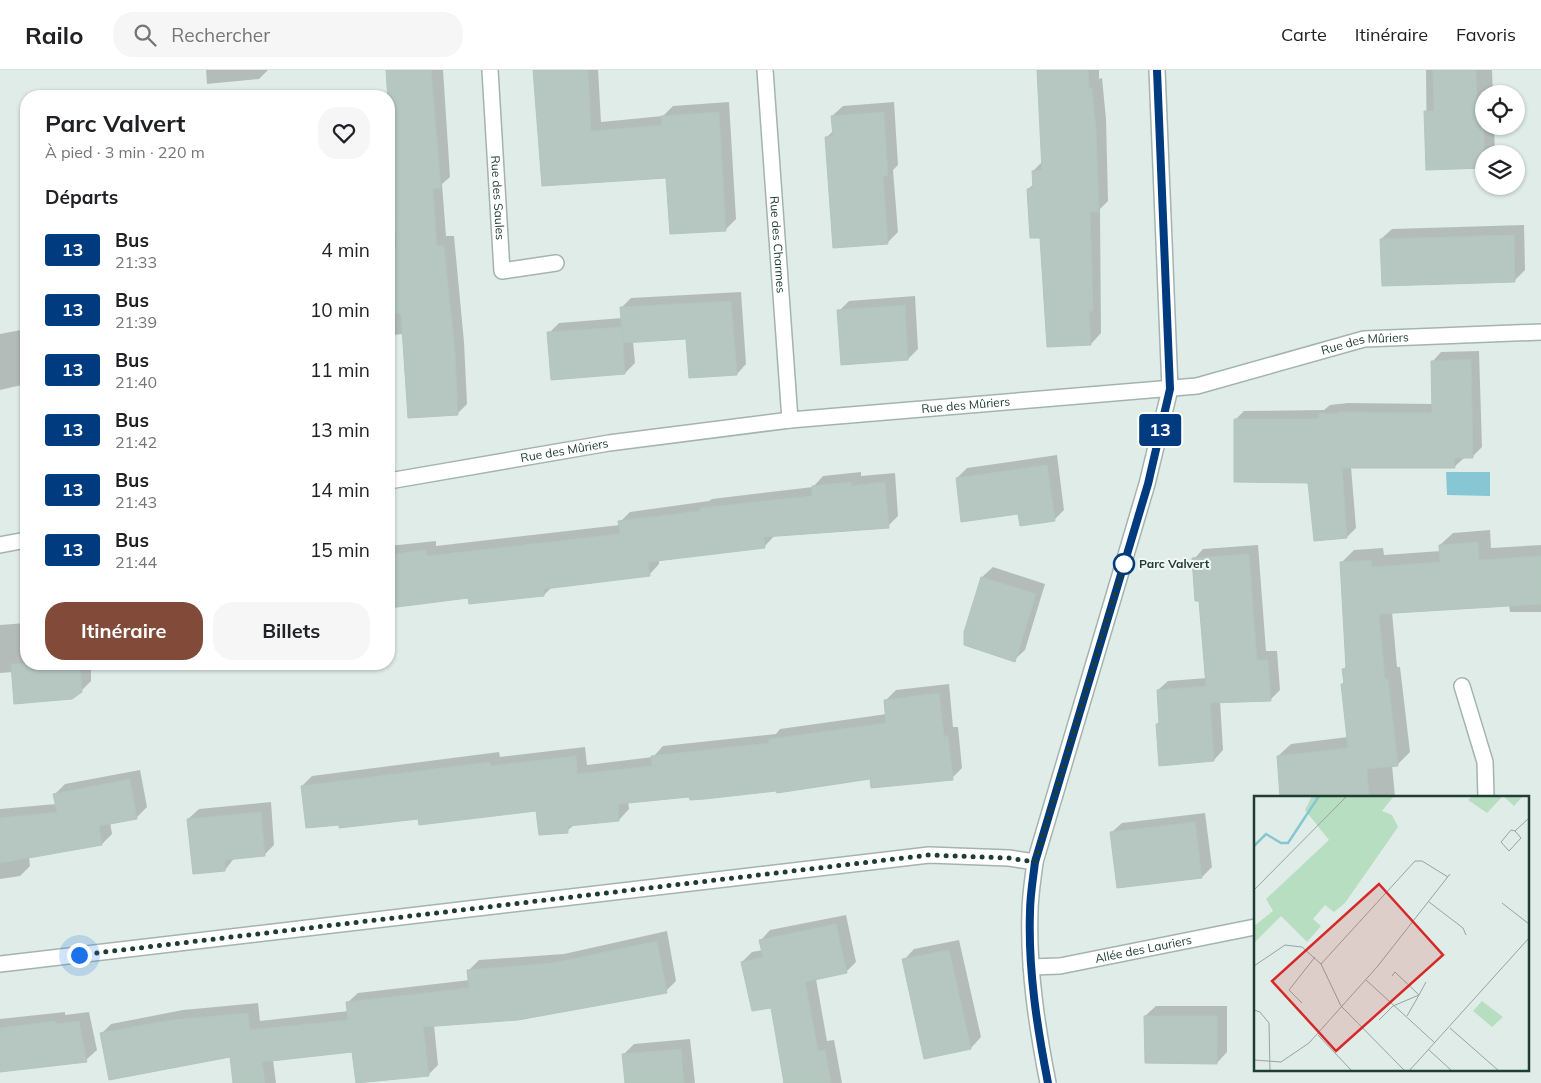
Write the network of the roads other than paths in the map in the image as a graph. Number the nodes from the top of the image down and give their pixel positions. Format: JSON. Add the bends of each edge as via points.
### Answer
{"nodes":[{"id":1,"x":490,"y":70,"type":"edge"},
{"id":2,"x":765,"y":70,"type":"edge"},
{"id":3,"x":1157,"y":70,"type":"edge"},
{"id":4,"x":556,"y":263,"type":"dead end"},
{"id":5,"x":1541,"y":332,"type":"edge"},
{"id":6,"x":1170,"y":389,"type":"junction"},
{"id":7,"x":790,"y":420,"type":"junction"},
{"id":8,"x":395,"y":480,"type":"edge"},
{"id":9,"x":20,"y":541,"type":"edge"},
{"id":10,"x":0,"y":545,"type":"edge"},
{"id":11,"x":1462,"y":686,"type":"dead end"},
{"id":12,"x":1486,"y":796,"type":"edge"},
{"id":13,"x":1035,"y":862,"type":"junction"},
{"id":14,"x":1254,"y":926,"type":"edge"},
{"id":15,"x":0,"y":964,"type":"edge"},
{"id":16,"x":1031,"y":967,"type":"junction"},
{"id":17,"x":1048,"y":1083,"type":"edge"}],
"edges":[{"from":1,"to":4,"type":"street","name":"Rue des Saules","via":[[502,271]]},
{"from":2,"to":7,"type":"street","name":"Rue des Charmes"},
{"from":3,"to":6,"type":"street"},
{"from":5,"to":6,"type":"street","name":"Rue des Mûriers","via":[[1364,339],[1197,386]]},
{"from":6,"to":7,"type":"street","name":"Rue des Mûriers"},
{"from":6,"to":13,"type":"street","via":[[1148,484]]},
{"from":7,"to":8,"type":"street","name":"Rue des Mûriers","via":[[609,443]]},
{"from":9,"to":10,"type":"street"},
{"from":11,"to":12,"type":"street","via":[[1485,762]]},
{"from":13,"to":15,"type":"street","via":[[929,855]]},
{"from":13,"to":16,"type":"street","via":[[1030,911]]},
{"from":14,"to":16,"type":"street","name":"Allée des Lauriers","via":[[1060,966]]},
{"from":16,"to":17,"type":"street"}]}
